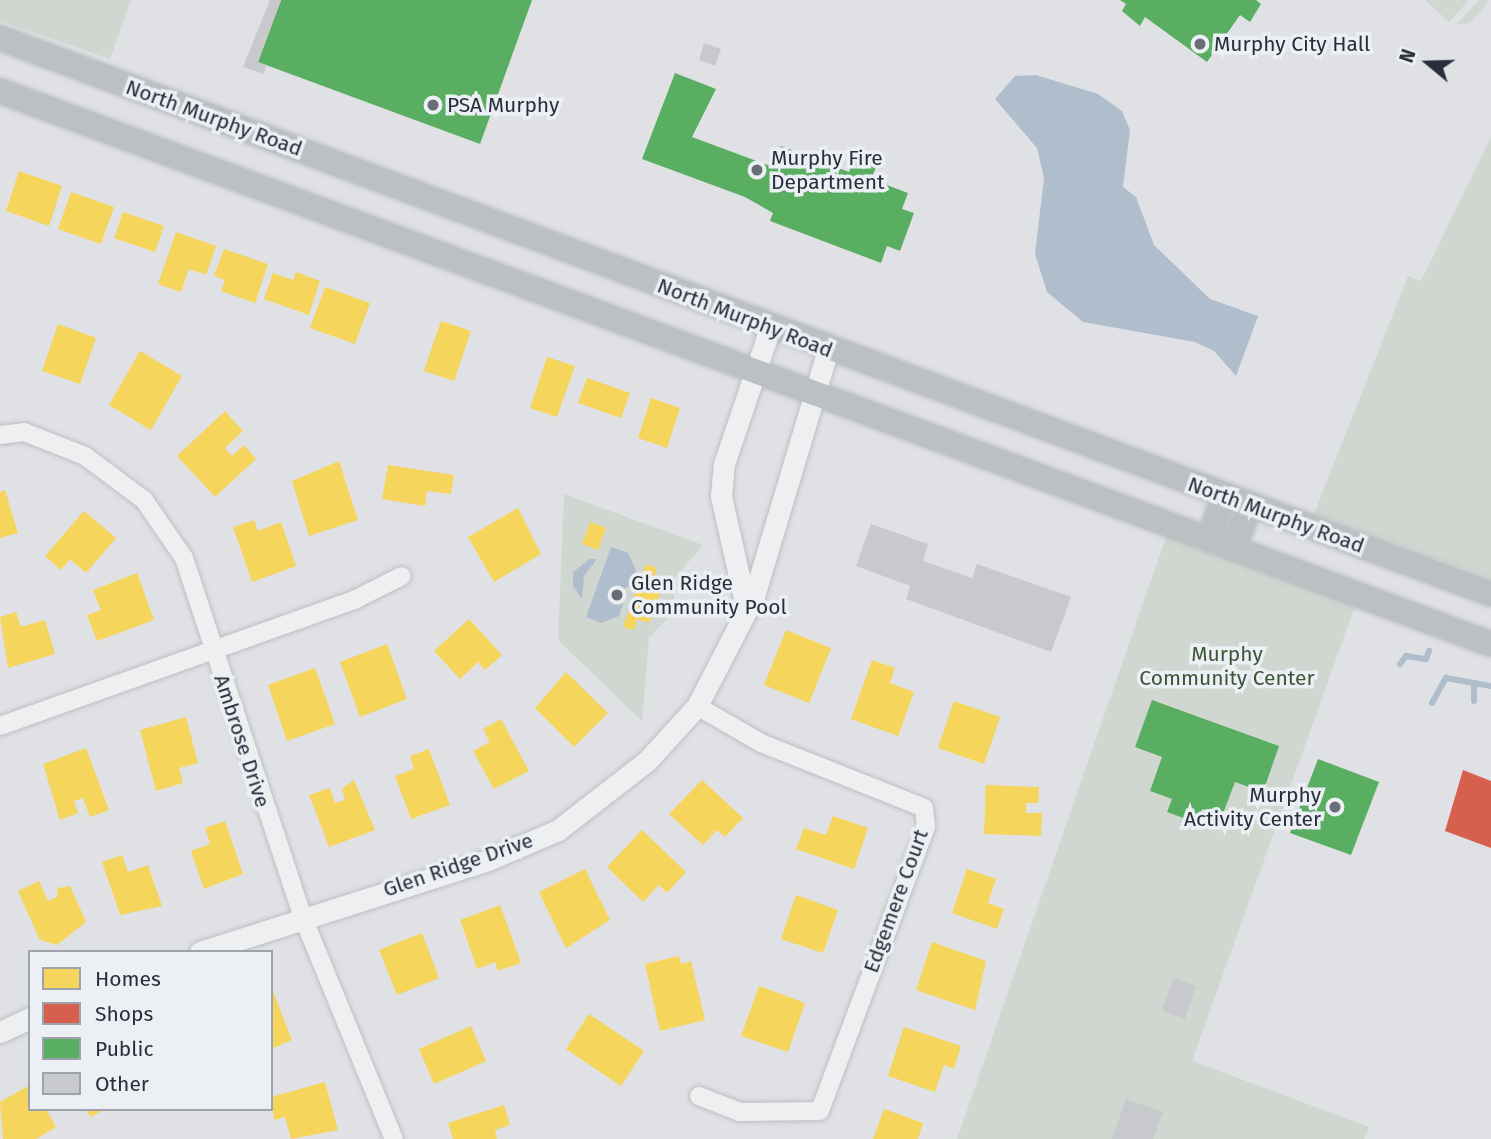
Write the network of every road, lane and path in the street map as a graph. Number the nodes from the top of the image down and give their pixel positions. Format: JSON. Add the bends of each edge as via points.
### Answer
{"nodes":[{"id":1,"x":0,"y":38,"type":"edge"},
{"id":2,"x":0,"y":91,"type":"edge"},
{"id":3,"x":771,"y":328,"type":"junction"},
{"id":4,"x":828,"y":350,"type":"junction"},
{"id":5,"x":755,"y":371,"type":"junction"},
{"id":6,"x":812,"y":393,"type":"junction"},
{"id":7,"x":0,"y":435,"type":"edge"},
{"id":8,"x":1224,"y":497,"type":"junction"},
{"id":9,"x":1250,"y":506,"type":"junction"},
{"id":10,"x":1209,"y":537,"type":"junction"},
{"id":11,"x":1234,"y":547,"type":"junction"},
{"id":12,"x":402,"y":576,"type":"dead end"},
{"id":13,"x":1491,"y":594,"type":"edge"},
{"id":14,"x":747,"y":613,"type":"junction"},
{"id":15,"x":1491,"y":643,"type":"edge"},
{"id":16,"x":212,"y":652,"type":"junction"},
{"id":17,"x":697,"y":706,"type":"junction"},
{"id":18,"x":0,"y":726,"type":"edge"},
{"id":19,"x":302,"y":915,"type":"junction"},
{"id":20,"x":206,"y":950,"type":"edge"},
{"id":21,"x":28,"y":1019,"type":"edge"},
{"id":22,"x":0,"y":1032,"type":"edge"},
{"id":23,"x":699,"y":1096,"type":"dead end"},
{"id":24,"x":394,"y":1139,"type":"edge"}],
"edges":[{"from":1,"to":3,"type":"main road","name":"North Murphy Road"},
{"from":2,"to":5,"type":"main road","name":"North Murphy Road"},
{"from":3,"to":4,"type":"main road","name":"North Murphy Road"},
{"from":3,"to":5,"type":"street"},
{"from":4,"to":6,"type":"street","name":"Glen Ridge Drive"},
{"from":4,"to":8,"type":"main road","name":"North Murphy Road"},
{"from":5,"to":6,"type":"main road","name":"North Murphy Road"},
{"from":5,"to":14,"type":"street","via":[[724,464],[721,495]]},
{"from":6,"to":10,"type":"main road","name":"North Murphy Road"},
{"from":6,"to":14,"type":"street","name":"Glen Ridge Drive"},
{"from":7,"to":16,"type":"street","name":"Ambrose Drive","via":[[24,432],[86,456],[144,500],[184,558]]},
{"from":8,"to":9,"type":"main road","name":"North Murphy Road"},
{"from":8,"to":10,"type":"main road"},
{"from":9,"to":11,"type":"main road"},
{"from":9,"to":13,"type":"main road","name":"North Murphy Road"},
{"from":10,"to":11,"type":"main road","name":"North Murphy Road"},
{"from":11,"to":15,"type":"main road","name":"North Murphy Road"},
{"from":12,"to":16,"type":"street"},
{"from":14,"to":17,"type":"street","name":"Glen Ridge Drive"},
{"from":16,"to":18,"type":"street"},
{"from":16,"to":19,"type":"street","name":"Ambrose Drive"},
{"from":17,"to":19,"type":"street","name":"Glen Ridge Drive","via":[[609,796],[558,830],[488,860]]},
{"from":17,"to":23,"type":"street","name":"Edgemere Court","via":[[761,743],[924,808],[926,827],[820,1111],[740,1112]]},
{"from":19,"to":20,"type":"street","name":"Glen Ridge Drive"},
{"from":19,"to":24,"type":"street","name":"Ambrose Drive"},
{"from":21,"to":22,"type":"street"}]}
